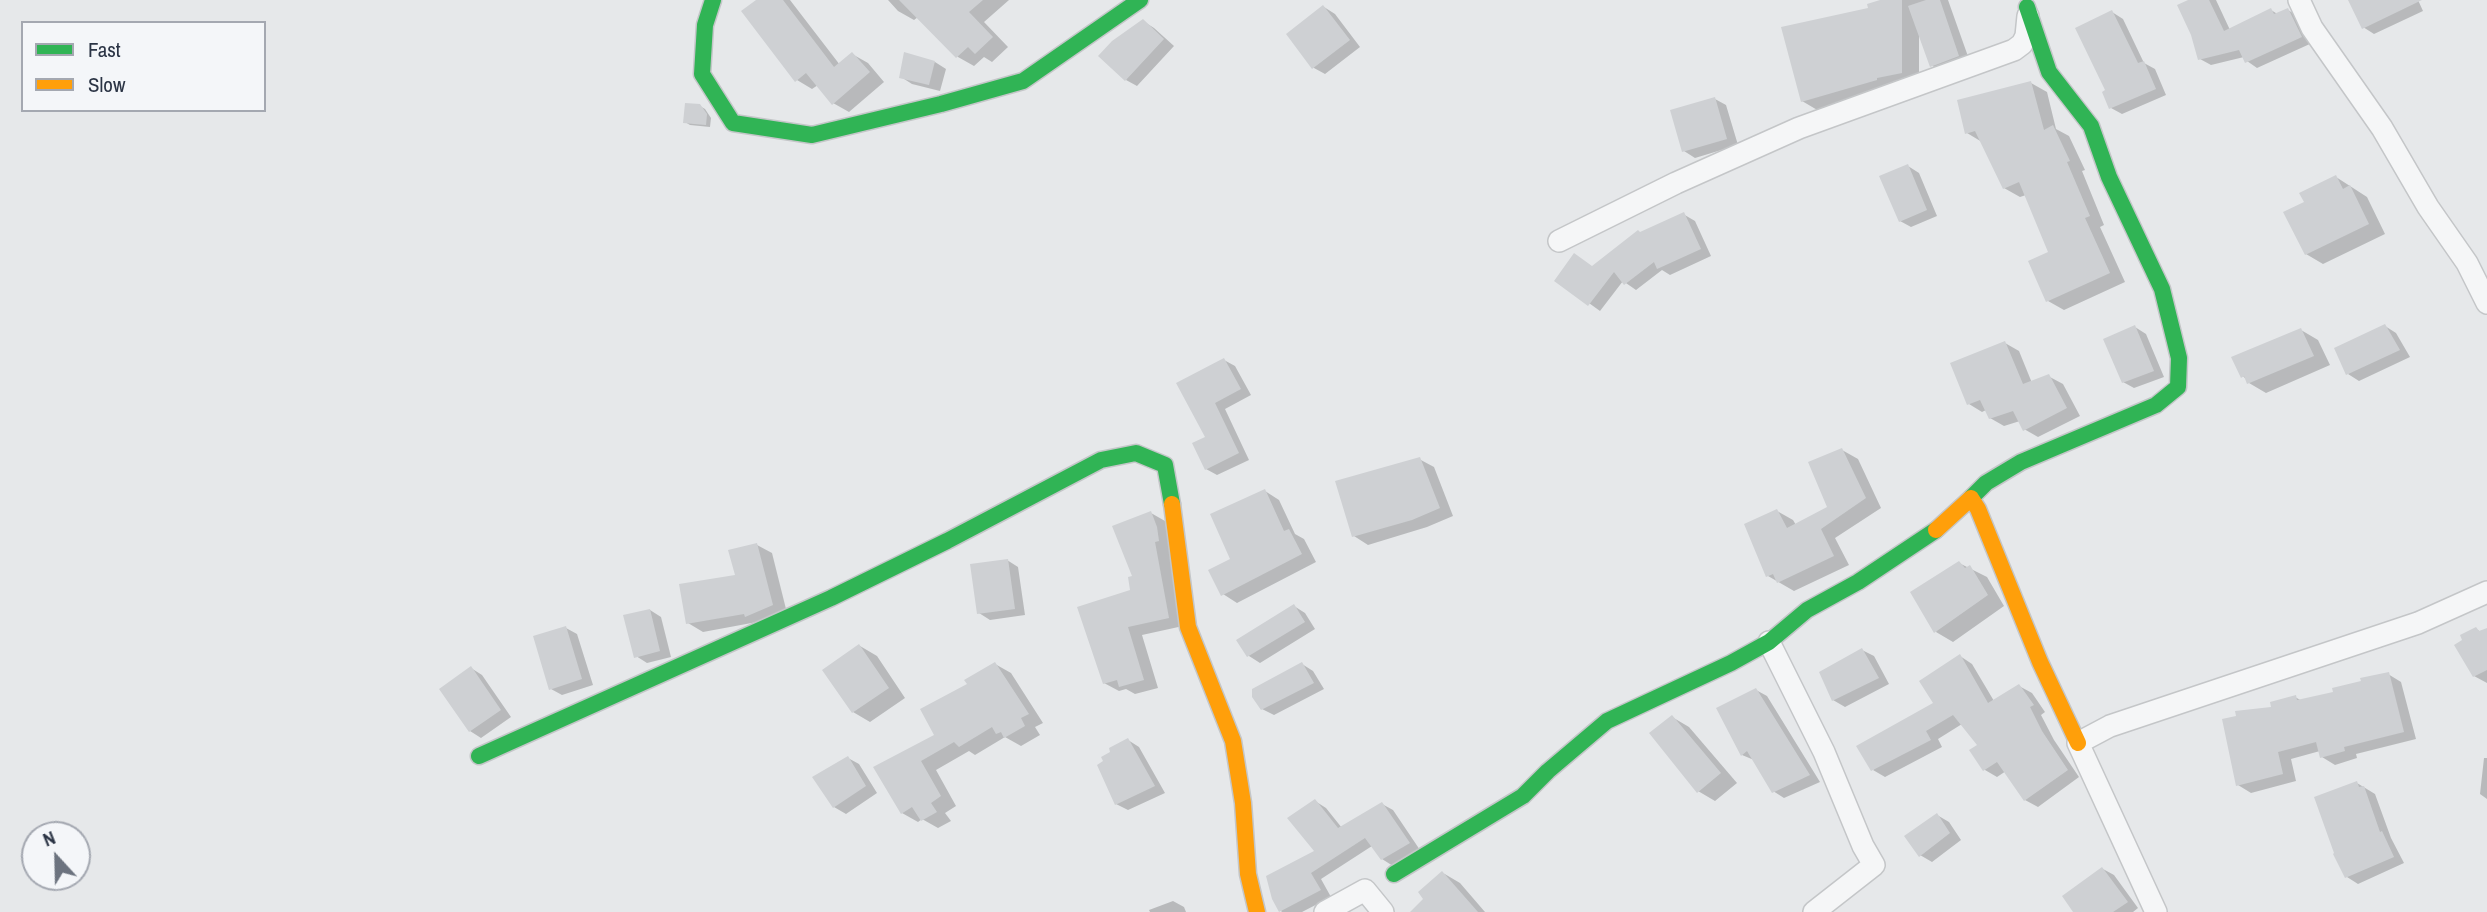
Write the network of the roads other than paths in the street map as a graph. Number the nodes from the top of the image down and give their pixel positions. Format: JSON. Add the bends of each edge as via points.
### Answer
{"nodes":[{"id":1,"x":713,"y":0,"type":"edge"},
{"id":2,"x":1140,"y":0,"type":"edge"},
{"id":3,"x":2299,"y":0,"type":"edge"},
{"id":4,"x":2027,"y":3,"type":"edge"},
{"id":5,"x":1559,"y":241,"type":"dead end"},
{"id":6,"x":2487,"y":303,"type":"edge"},
{"id":7,"x":1971,"y":498,"type":"junction"},
{"id":8,"x":2487,"y":592,"type":"edge"},
{"id":9,"x":1769,"y":642,"type":"junction"},
{"id":10,"x":2078,"y":743,"type":"junction"},
{"id":11,"x":479,"y":756,"type":"dead end"},
{"id":12,"x":1394,"y":874,"type":"dead end"},
{"id":13,"x":1257,"y":912,"type":"edge"},
{"id":14,"x":1325,"y":912,"type":"edge"},
{"id":15,"x":1383,"y":912,"type":"edge"},
{"id":16,"x":1814,"y":912,"type":"edge"},
{"id":17,"x":2156,"y":912,"type":"edge"}],
"edges":[{"from":1,"to":2,"type":"street","via":[[705,25],[702,74],[733,122],[812,135],[1023,81]]},
{"from":3,"to":6,"type":"street","via":[[2312,28],[2468,263]]},
{"from":4,"to":5,"type":"street","via":[[2026,36],[2014,50],[1799,128]]},
{"from":4,"to":7,"type":"street","via":[[2049,72],[2091,126],[2109,177],[2162,289],[2179,358],[2178,387],[2156,405],[2021,462],[1986,482]]},
{"from":7,"to":9,"type":"street","via":[[1946,523],[1807,610]]},
{"from":7,"to":10,"type":"street"},
{"from":8,"to":10,"type":"street","via":[[2418,623],[2130,719]]},
{"from":9,"to":12,"type":"street","via":[[1607,721],[1523,796]]},
{"from":9,"to":16,"type":"street","via":[[1874,865]]},
{"from":10,"to":17,"type":"street"},
{"from":11,"to":13,"type":"street","via":[[831,598],[1101,460],[1136,453],[1165,465],[1169,480],[1188,627],[1233,741],[1248,874]]},
{"from":14,"to":15,"type":"street","via":[[1366,890]]}]}
